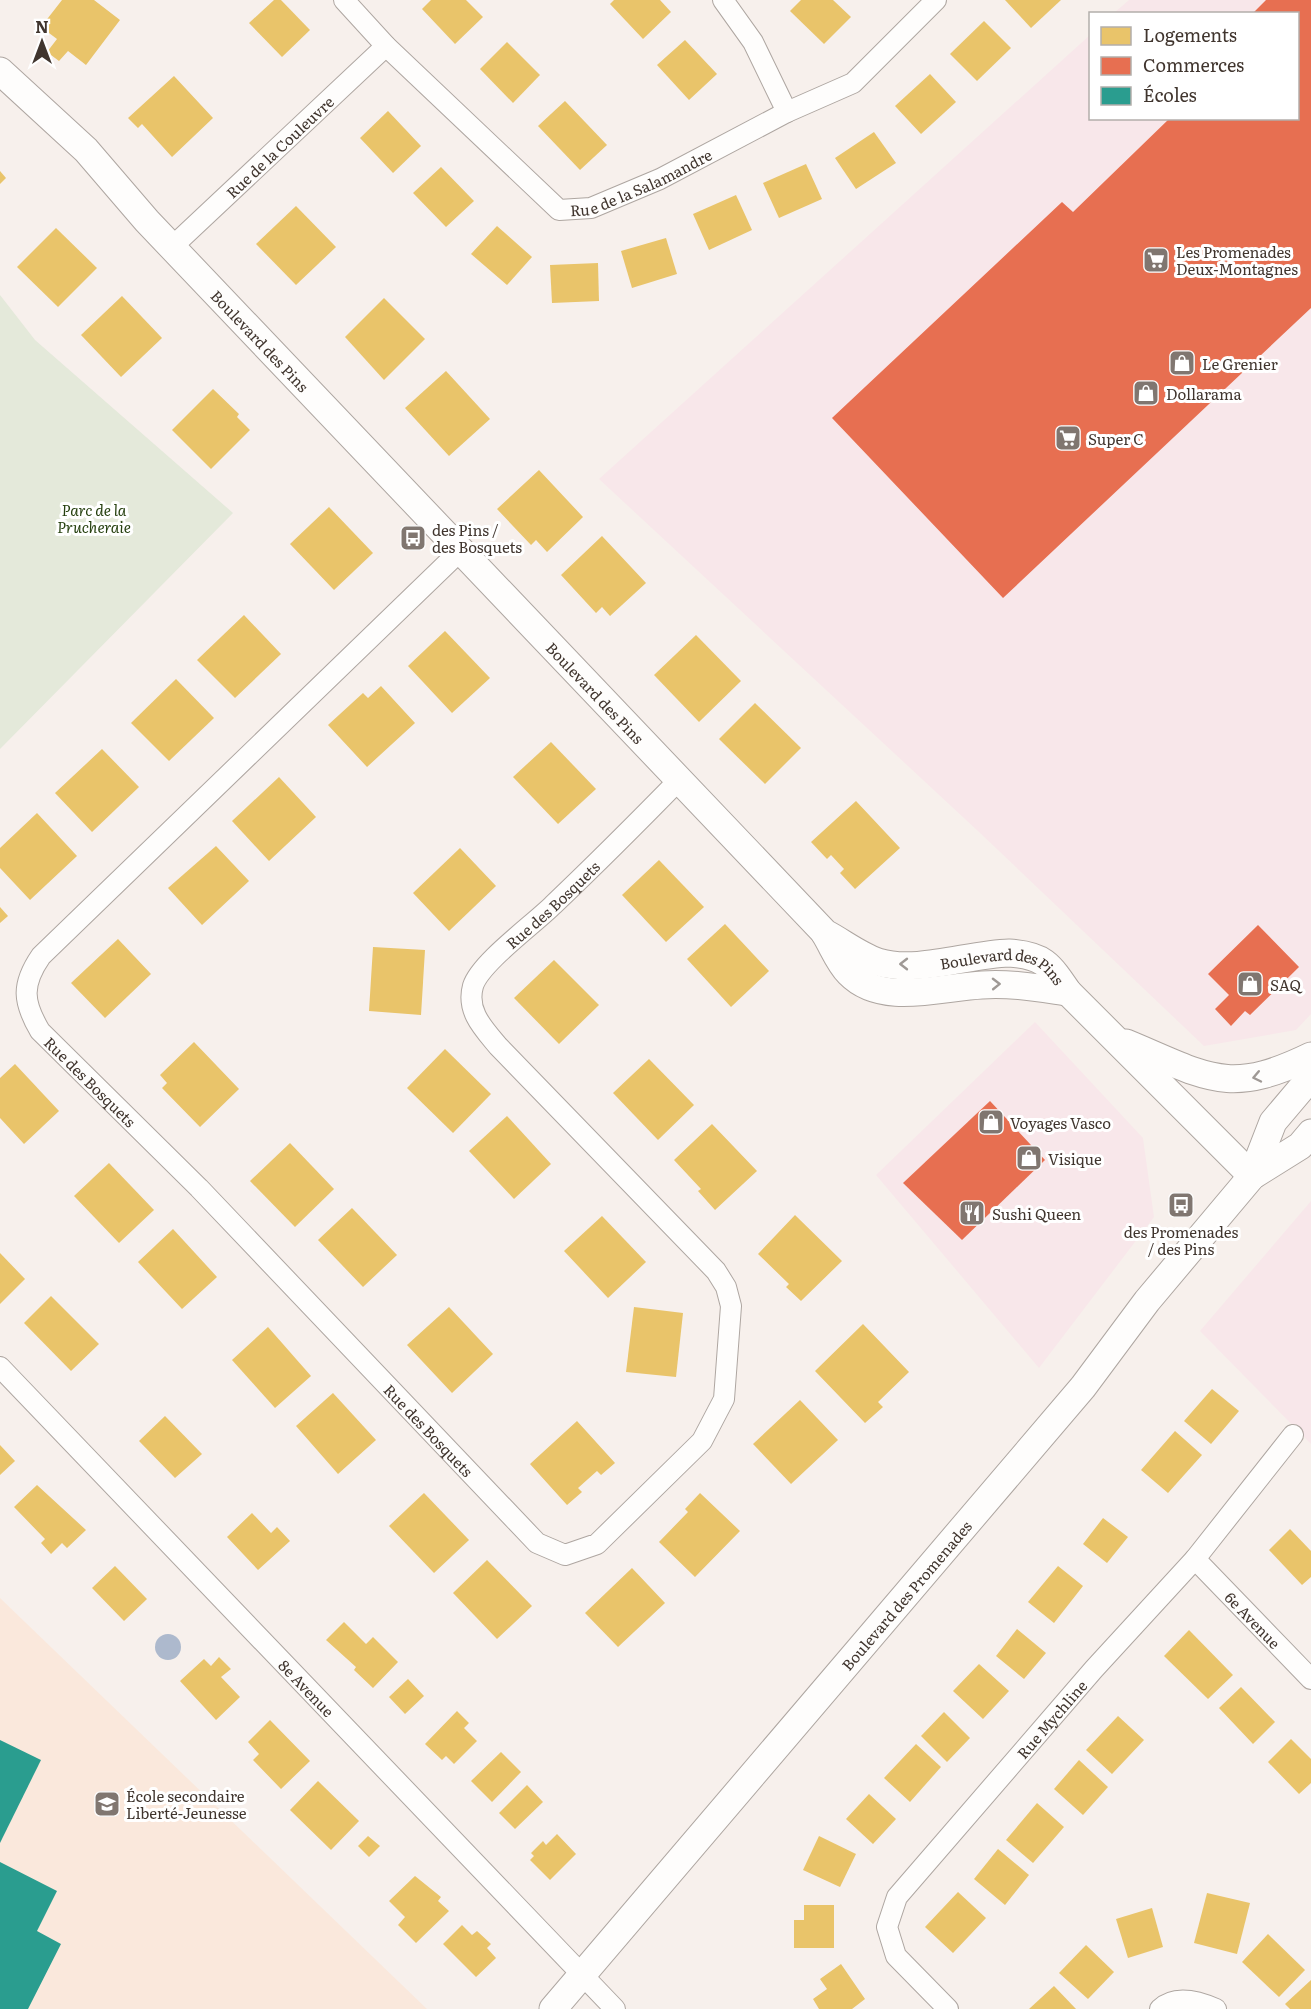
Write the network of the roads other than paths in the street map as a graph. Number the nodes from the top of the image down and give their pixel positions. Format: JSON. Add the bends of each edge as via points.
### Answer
{"nodes":[{"id":1,"x":344,"y":0,"type":"edge"},
{"id":2,"x":723,"y":0,"type":"edge"},
{"id":3,"x":936,"y":0,"type":"edge"},
{"id":4,"x":386,"y":46,"type":"junction"},
{"id":5,"x":0,"y":71,"type":"edge"},
{"id":6,"x":787,"y":112,"type":"junction"},
{"id":7,"x":172,"y":247,"type":"junction"},
{"id":8,"x":460,"y":551,"type":"junction"},
{"id":9,"x":680,"y":779,"type":"junction"},
{"id":10,"x":1114,"y":1038,"type":"junction"},
{"id":11,"x":1311,"y":1056,"type":"edge"},
{"id":12,"x":1311,"y":1077,"type":"edge"},
{"id":13,"x":1311,"y":1133,"type":"edge"},
{"id":14,"x":1252,"y":1176,"type":"junction"},
{"id":15,"x":0,"y":1367,"type":"edge"},
{"id":16,"x":1293,"y":1435,"type":"dead end"},
{"id":17,"x":1195,"y":1559,"type":"junction"},
{"id":18,"x":1311,"y":1679,"type":"edge"},
{"id":19,"x":582,"y":1976,"type":"junction"},
{"id":20,"x":553,"y":2009,"type":"edge"},
{"id":21,"x":615,"y":2009,"type":"edge"},
{"id":22,"x":948,"y":2009,"type":"edge"},
{"id":23,"x":1160,"y":2009,"type":"edge"},
{"id":24,"x":1216,"y":2009,"type":"edge"}],
"edges":[{"from":1,"to":4,"type":"street","name":"Rue de la Salamandre"},
{"from":2,"to":6,"type":"street","via":[[753,42]]},
{"from":3,"to":6,"type":"street","name":"Rue de la Salamandre","via":[[853,83]]},
{"from":4,"to":6,"type":"street","name":"Rue de la Salamandre","via":[[559,210],[591,208],[660,179]]},
{"from":4,"to":7,"type":"street","name":"Rue de la Couleuvre"},
{"from":5,"to":7,"type":"street","name":"Boulevard des Pins","via":[[86,150]]},
{"from":7,"to":8,"type":"street","name":"Boulevard des Pins"},
{"from":8,"to":9,"type":"street","name":"Boulevard des Pins"},
{"from":8,"to":9,"type":"street","name":"Rue des Bosquets","via":[[41,956],[30,972],[25,994],[40,1031],[199,1188],[537,1543],[565,1555],[597,1544],[702,1441],[724,1399],[731,1306],[716,1271],[498,1046],[477,1021],[471,1003],[474,985],[484,968]]},
{"from":9,"to":10,"type":"street","name":"Boulevard des Pins","via":[[825,933],[849,974],[880,989],[909,992],[998,984],[1068,992]]},
{"from":11,"to":10,"type":"street","one_way":true,"via":[[1256,1078],[1226,1079],[1198,1074]]},
{"from":10,"to":14,"type":"street","name":"Boulevard des Pins"},
{"from":12,"to":14,"type":"street","name":"Boulevard des Promenades","via":[[1273,1122]]},
{"from":13,"to":14,"type":"street","name":"Boulevard des Promenades","via":[[1300,1146]]},
{"from":14,"to":19,"type":"street","name":"Boulevard des Promenades","via":[[1147,1301],[1083,1388]]},
{"from":15,"to":19,"type":"street","name":"8e Avenue"},
{"from":16,"to":17,"type":"street","name":"Rue Mychline"},
{"from":17,"to":18,"type":"street","name":"6e Avenue"},
{"from":17,"to":22,"type":"street","name":"Rue Mychline","via":[[1094,1669],[897,1897],[887,1927],[896,1956]]},
{"from":19,"to":20,"type":"street","name":"Boulevard des Promenades"},
{"from":19,"to":21,"type":"street","name":"8e Avenue"},
{"from":23,"to":24,"type":"street","via":[[1166,2003],[1196,2000]]}]}
